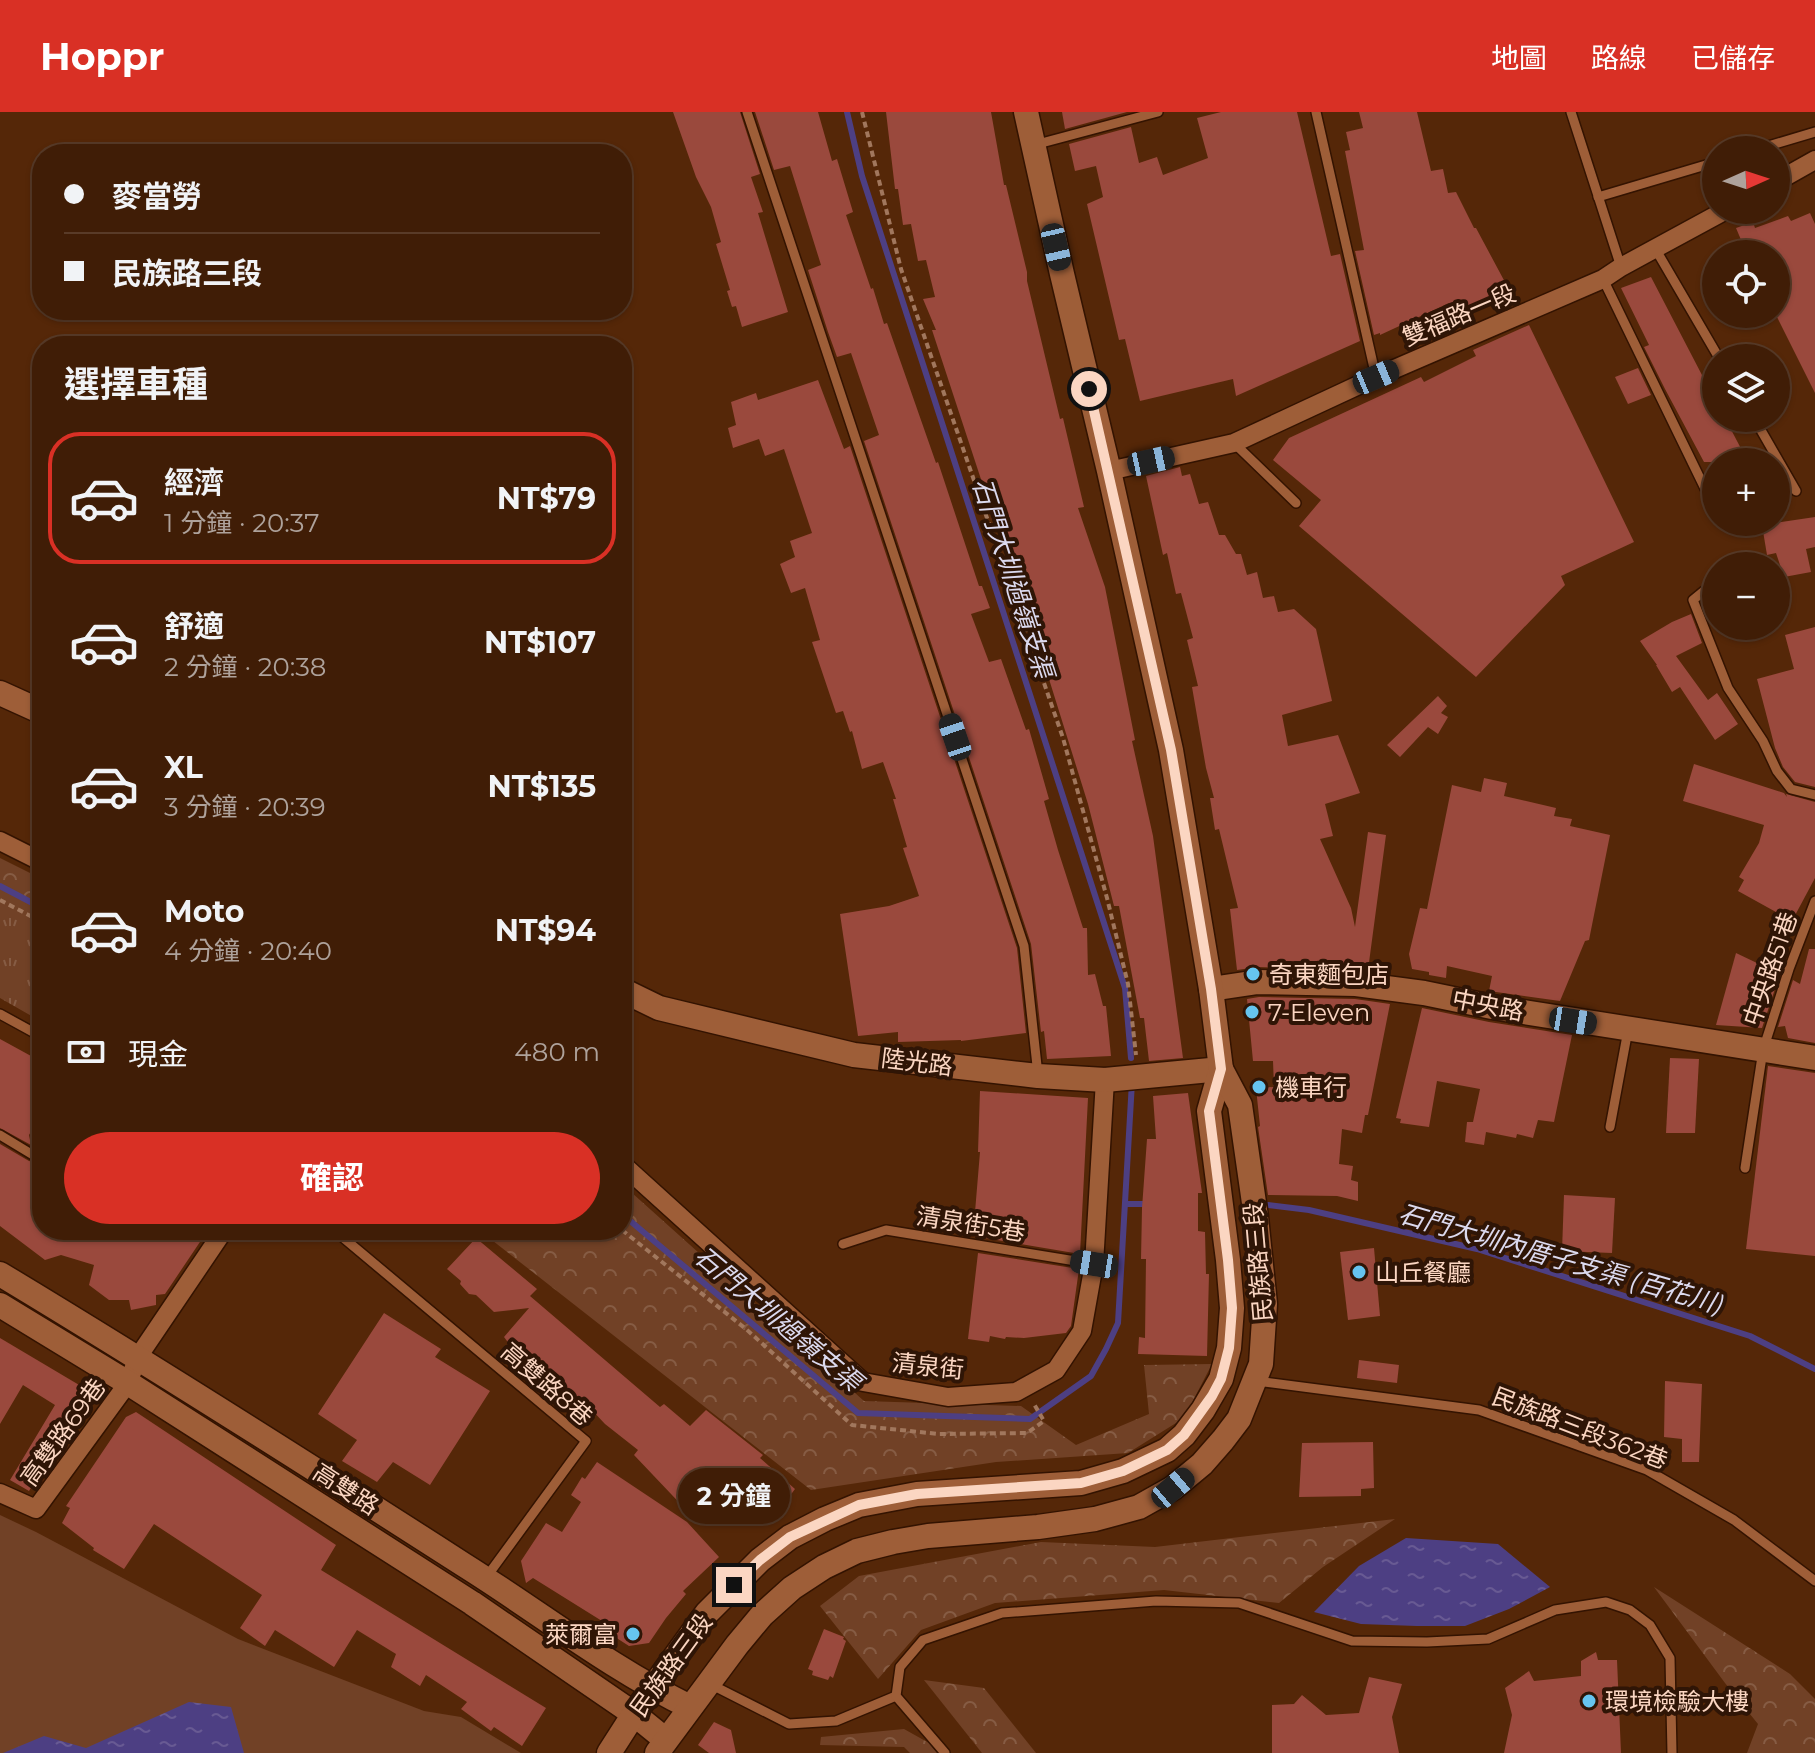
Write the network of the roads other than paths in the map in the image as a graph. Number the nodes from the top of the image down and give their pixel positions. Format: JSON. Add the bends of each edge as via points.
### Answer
{"nodes":[{"id":1,"x":747,"y":112,"type":"edge"},
{"id":2,"x":1026,"y":112,"type":"edge"},
{"id":3,"x":1158,"y":112,"type":"edge"},
{"id":4,"x":1316,"y":112,"type":"edge"},
{"id":5,"x":1571,"y":112,"type":"edge"},
{"id":6,"x":1815,"y":132,"type":"edge"},
{"id":7,"x":1790,"y":140,"type":"edge"},
{"id":8,"x":1033,"y":145,"type":"junction"},
{"id":9,"x":1815,"y":160,"type":"edge"},
{"id":10,"x":1702,"y":166,"type":"edge"},
{"id":11,"x":1790,"y":174,"type":"edge"},
{"id":12,"x":1598,"y":197,"type":"junction"},
{"id":13,"x":1702,"y":224,"type":"edge"},
{"id":14,"x":1656,"y":250,"type":"junction"},
{"id":15,"x":1621,"y":267,"type":"junction"},
{"id":16,"x":1603,"y":279,"type":"junction"},
{"id":17,"x":1711,"y":344,"type":"edge"},
{"id":18,"x":1376,"y":377,"type":"junction"},
{"id":19,"x":1762,"y":432,"type":"edge"},
{"id":20,"x":1234,"y":443,"type":"junction"},
{"id":21,"x":1109,"y":471,"type":"junction"},
{"id":22,"x":1702,"y":482,"type":"edge"},
{"id":23,"x":1796,"y":491,"type":"dead end"},
{"id":24,"x":1296,"y":503,"type":"dead end"},
{"id":25,"x":1702,"y":593,"type":"edge"},
{"id":26,"x":1702,"y":623,"type":"edge"},
{"id":27,"x":1709,"y":640,"type":"edge"},
{"id":28,"x":0,"y":693,"type":"edge"},
{"id":29,"x":32,"y":707,"type":"edge"},
{"id":30,"x":1815,"y":795,"type":"edge"},
{"id":31,"x":0,"y":841,"type":"edge"},
{"id":32,"x":32,"y":857,"type":"edge"},
{"id":33,"x":1815,"y":901,"type":"edge"},
{"id":34,"x":1211,"y":989,"type":"junction"},
{"id":35,"x":632,"y":995,"type":"edge"},
{"id":36,"x":0,"y":1014,"type":"edge"},
{"id":37,"x":1628,"y":1030,"type":"junction"},
{"id":38,"x":32,"y":1032,"type":"edge"},
{"id":39,"x":1763,"y":1050,"type":"junction"},
{"id":40,"x":1815,"y":1058,"type":"edge"},
{"id":41,"x":1221,"y":1069,"type":"junction"},
{"id":42,"x":1038,"y":1076,"type":"junction"},
{"id":43,"x":1105,"y":1080,"type":"junction"},
{"id":44,"x":1610,"y":1127,"type":"dead end"},
{"id":45,"x":0,"y":1135,"type":"edge"},
{"id":46,"x":32,"y":1154,"type":"edge"},
{"id":47,"x":1745,"y":1168,"type":"dead end"},
{"id":48,"x":632,"y":1173,"type":"edge"},
{"id":49,"x":217,"y":1240,"type":"edge"},
{"id":50,"x":346,"y":1240,"type":"edge"},
{"id":51,"x":843,"y":1244,"type":"dead end"},
{"id":52,"x":1094,"y":1264,"type":"junction"},
{"id":53,"x":0,"y":1274,"type":"edge"},
{"id":54,"x":0,"y":1305,"type":"edge"},
{"id":55,"x":138,"y":1357,"type":"junction"},
{"id":56,"x":1255,"y":1381,"type":"junction"},
{"id":57,"x":128,"y":1383,"type":"junction"},
{"id":58,"x":0,"y":1493,"type":"edge"},
{"id":59,"x":485,"y":1578,"type":"junction"},
{"id":60,"x":1815,"y":1581,"type":"edge"},
{"id":61,"x":472,"y":1603,"type":"junction"},
{"id":62,"x":708,"y":1683,"type":"junction"},
{"id":63,"x":653,"y":1689,"type":"junction"},
{"id":64,"x":896,"y":1696,"type":"junction"},
{"id":65,"x":690,"y":1707,"type":"junction"},
{"id":66,"x":634,"y":1714,"type":"junction"},
{"id":67,"x":662,"y":1746,"type":"edge"},
{"id":68,"x":609,"y":1753,"type":"edge"},
{"id":69,"x":945,"y":1753,"type":"edge"},
{"id":70,"x":1672,"y":1753,"type":"edge"}],
"edges":[{"from":1,"to":42,"type":"lane","via":[[1024,946]]},
{"from":2,"to":8,"type":"main road","name":"民族路三段"},
{"from":3,"to":8,"type":"lane"},
{"from":4,"to":18,"type":"lane"},
{"from":5,"to":12,"type":"lane"},
{"from":6,"to":7,"type":"lane"},
{"from":8,"to":21,"type":"main road","name":"民族路三段"},
{"from":9,"to":11,"type":"street"},
{"from":10,"to":12,"type":"lane"},
{"from":12,"to":15,"type":"lane"},
{"from":13,"to":14,"type":"street","name":"雙福路一段"},
{"from":14,"to":15,"type":"street","name":"雙福路一段"},
{"from":14,"to":17,"type":"lane"},
{"from":15,"to":16,"type":"street","name":"雙福路一段"},
{"from":16,"to":18,"type":"street","name":"雙福路一段"},
{"from":16,"to":22,"type":"lane"},
{"from":18,"to":20,"type":"street","name":"雙福路一段"},
{"from":19,"to":23,"type":"lane"},
{"from":20,"to":21,"type":"street","name":"雙福路一段"},
{"from":20,"to":24,"type":"lane"},
{"from":21,"to":34,"type":"main road","name":"民族路三段","via":[[1171,750]]},
{"from":25,"to":26,"type":"lane","via":[[1693,600]]},
{"from":27,"to":30,"type":"lane","via":[[1728,688],[1777,771],[1791,789]]},
{"from":28,"to":29,"type":"main road"},
{"from":31,"to":32,"type":"street"},
{"from":33,"to":39,"type":"lane","name":"中央路51巷"},
{"from":34,"to":37,"type":"main road","name":"中央路","via":[[1258,982],[1356,984]]},
{"from":34,"to":41,"type":"main road","name":"民族路三段"},
{"from":35,"to":42,"type":"main road","name":"陸光路","via":[[659,1008],[854,1055]]},
{"from":36,"to":38,"type":"lane"},
{"from":37,"to":39,"type":"main road","name":"中央路"},
{"from":37,"to":44,"type":"lane"},
{"from":39,"to":40,"type":"main road","name":"中央路"},
{"from":39,"to":47,"type":"lane"},
{"from":41,"to":43,"type":"main road","name":"陸光路"},
{"from":41,"to":56,"type":"main road","name":"民族路三段","via":[[1240,1105],[1256,1217],[1265,1304]]},
{"from":41,"to":63,"type":"main road","name":"民族路三段","via":[[1209,1111],[1228,1260],[1229,1348],[1221,1379],[1184,1435],[1167,1450],[1123,1471],[1081,1483],[917,1494],[859,1505],[825,1519],[790,1537],[734,1585],[707,1613]]},
{"from":42,"to":43,"type":"main road","name":"陸光路"},
{"from":43,"to":52,"type":"street","name":"清泉街"},
{"from":45,"to":46,"type":"lane"},
{"from":48,"to":52,"type":"street","name":"清泉街","via":[[863,1382],[948,1397],[1016,1392],[1056,1370],[1082,1331]]},
{"from":49,"to":55,"type":"street","name":"高雙路69巷"},
{"from":50,"to":59,"type":"lane","name":"高雙路8巷","via":[[586,1441]]},
{"from":51,"to":52,"type":"lane","name":"清泉街5巷","via":[[886,1230]]},
{"from":53,"to":55,"type":"main road","name":"高雙路"},
{"from":54,"to":57,"type":"main road","name":"高雙路"},
{"from":55,"to":57,"type":"street","name":"高雙路69巷"},
{"from":55,"to":59,"type":"main road","name":"高雙路"},
{"from":56,"to":60,"type":"lane","name":"民族路三段362巷","via":[[1479,1410],[1505,1418],[1647,1470],[1734,1520]]},
{"from":56,"to":62,"type":"main road","name":"民族路三段","via":[[1239,1419],[1202,1464],[1139,1507],[1095,1519],[928,1536],[857,1551],[792,1588],[762,1615]]},
{"from":57,"to":58,"type":"street","name":"高雙路69巷","via":[[36,1509]]},
{"from":57,"to":61,"type":"main road","name":"高雙路"},
{"from":59,"to":61,"type":"lane","name":"高雙路8巷"},
{"from":59,"to":63,"type":"main road","name":"高雙路"},
{"from":61,"to":66,"type":"main road","name":"高雙路"},
{"from":62,"to":64,"type":"lane","via":[[789,1724],[836,1721]]},
{"from":62,"to":65,"type":"main road","name":"民族路三段"},
{"from":63,"to":65,"type":"main road","name":"高雙路"},
{"from":63,"to":66,"type":"main road","name":"民族路三段"},
{"from":64,"to":69,"type":"lane"},
{"from":64,"to":70,"type":"lane","via":[[900,1667],[923,1640],[1002,1613],[1156,1601],[1239,1603],[1352,1641],[1427,1642],[1488,1639],[1555,1610],[1606,1602],[1630,1610],[1650,1625],[1670,1658]]},
{"from":65,"to":67,"type":"main road","name":"民族路三段"},
{"from":66,"to":67,"type":"main road","name":"高雙路"},
{"from":66,"to":68,"type":"main road","name":"民族路三段"}]}
